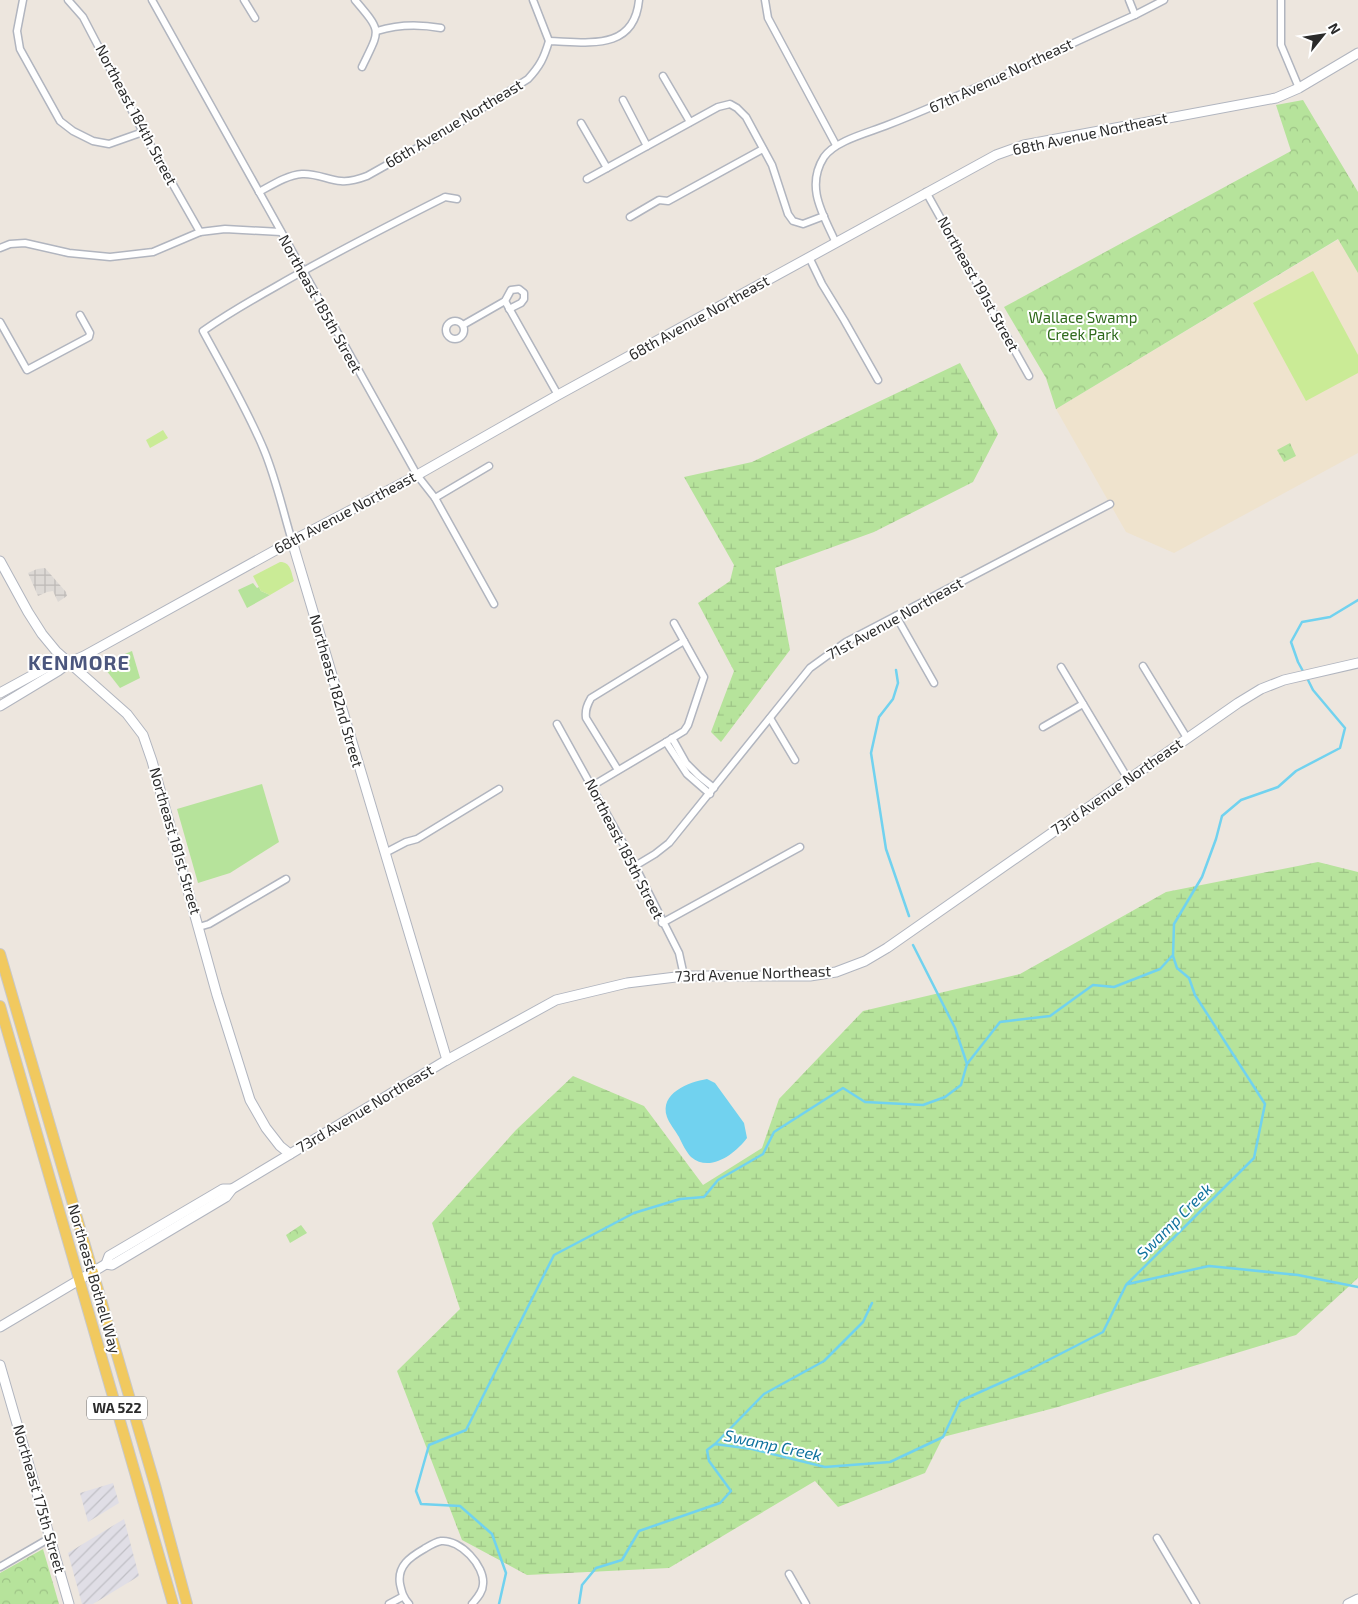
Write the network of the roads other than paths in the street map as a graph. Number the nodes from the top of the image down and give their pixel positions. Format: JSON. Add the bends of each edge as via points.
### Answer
{"nodes":[{"id":1,"x":23,"y":0,"type":"edge"},
{"id":2,"x":68,"y":0,"type":"edge"},
{"id":3,"x":152,"y":0,"type":"edge"},
{"id":4,"x":244,"y":0,"type":"edge"},
{"id":5,"x":355,"y":0,"type":"edge"},
{"id":6,"x":533,"y":0,"type":"edge"},
{"id":7,"x":638,"y":0,"type":"edge"},
{"id":8,"x":765,"y":0,"type":"edge"},
{"id":9,"x":1129,"y":0,"type":"edge"},
{"id":10,"x":1164,"y":0,"type":"edge"},
{"id":11,"x":1281,"y":0,"type":"edge"},
{"id":12,"x":1135,"y":14,"type":"junction"},
{"id":13,"x":255,"y":18,"type":"dead end"},
{"id":14,"x":441,"y":28,"type":"dead end"},
{"id":15,"x":377,"y":31,"type":"junction"},
{"id":16,"x":549,"y":41,"type":"junction"},
{"id":17,"x":1358,"y":53,"type":"edge"},
{"id":18,"x":362,"y":67,"type":"dead end"},
{"id":19,"x":663,"y":76,"type":"dead end"},
{"id":20,"x":1299,"y":88,"type":"junction"},
{"id":21,"x":623,"y":100,"type":"dead end"},
{"id":22,"x":690,"y":122,"type":"junction"},
{"id":23,"x":581,"y":123,"type":"dead end"},
{"id":24,"x":143,"y":132,"type":"junction"},
{"id":25,"x":648,"y":146,"type":"junction"},
{"id":26,"x":836,"y":146,"type":"junction"},
{"id":27,"x":763,"y":148,"type":"junction"},
{"id":28,"x":607,"y":168,"type":"junction"},
{"id":29,"x":587,"y":179,"type":"dead end"},
{"id":30,"x":259,"y":192,"type":"junction"},
{"id":31,"x":926,"y":192,"type":"junction"},
{"id":32,"x":457,"y":199,"type":"dead end"},
{"id":33,"x":824,"y":216,"type":"junction"},
{"id":34,"x":630,"y":217,"type":"dead end"},
{"id":35,"x":200,"y":232,"type":"junction"},
{"id":36,"x":281,"y":232,"type":"junction"},
{"id":37,"x":836,"y":243,"type":"junction"},
{"id":38,"x":0,"y":248,"type":"edge"},
{"id":39,"x":809,"y":258,"type":"junction"},
{"id":40,"x":302,"y":271,"type":"junction"},
{"id":41,"x":505,"y":301,"type":"junction"},
{"id":42,"x":510,"y":309,"type":"junction"},
{"id":43,"x":80,"y":315,"type":"dead end"},
{"id":44,"x":0,"y":322,"type":"edge"},
{"id":45,"x":463,"y":325,"type":"dead end"},
{"id":46,"x":1029,"y":376,"type":"dead end"},
{"id":47,"x":878,"y":380,"type":"dead end"},
{"id":48,"x":558,"y":395,"type":"junction"},
{"id":49,"x":489,"y":466,"type":"dead end"},
{"id":50,"x":417,"y":475,"type":"junction"},
{"id":51,"x":434,"y":498,"type":"junction"},
{"id":52,"x":1110,"y":504,"type":"dead end"},
{"id":53,"x":292,"y":541,"type":"junction"},
{"id":54,"x":0,"y":561,"type":"edge"},
{"id":55,"x":494,"y":604,"type":"dead end"},
{"id":56,"x":896,"y":616,"type":"junction"},
{"id":57,"x":674,"y":623,"type":"dead end"},
{"id":58,"x":684,"y":641,"type":"junction"},
{"id":59,"x":70,"y":662,"type":"junction"},
{"id":60,"x":1358,"y":663,"type":"edge"},
{"id":61,"x":1144,"y":666,"type":"dead end"},
{"id":62,"x":1061,"y":667,"type":"dead end"},
{"id":63,"x":934,"y":683,"type":"dead end"},
{"id":64,"x":0,"y":693,"type":"edge"},
{"id":65,"x":1083,"y":704,"type":"junction"},
{"id":66,"x":0,"y":706,"type":"edge"},
{"id":67,"x":770,"y":718,"type":"junction"},
{"id":68,"x":558,"y":724,"type":"dead end"},
{"id":69,"x":1043,"y":727,"type":"dead end"},
{"id":70,"x":1187,"y":738,"type":"junction"},
{"id":71,"x":669,"y":740,"type":"junction"},
{"id":72,"x":795,"y":760,"type":"dead end"},
{"id":73,"x":618,"y":770,"type":"junction"},
{"id":74,"x":1128,"y":778,"type":"junction"},
{"id":75,"x":592,"y":786,"type":"junction"},
{"id":76,"x":714,"y":788,"type":"junction"},
{"id":77,"x":499,"y":789,"type":"dead end"},
{"id":78,"x":710,"y":794,"type":"junction"},
{"id":79,"x":800,"y":847,"type":"dead end"},
{"id":80,"x":385,"y":853,"type":"junction"},
{"id":81,"x":635,"y":866,"type":"junction"},
{"id":82,"x":286,"y":878,"type":"dead end"},
{"id":83,"x":662,"y":923,"type":"junction"},
{"id":84,"x":199,"y":928,"type":"junction"},
{"id":85,"x":0,"y":954,"type":"edge"},
{"id":86,"x":684,"y":976,"type":"junction"},
{"id":87,"x":0,"y":1006,"type":"edge"},
{"id":88,"x":447,"y":1060,"type":"junction"},
{"id":89,"x":290,"y":1154,"type":"junction"},
{"id":90,"x":92,"y":1272,"type":"junction"},
{"id":91,"x":79,"y":1280,"type":"junction"},
{"id":92,"x":0,"y":1327,"type":"edge"},
{"id":93,"x":0,"y":1365,"type":"edge"},
{"id":94,"x":50,"y":1538,"type":"junction"},
{"id":95,"x":1157,"y":1538,"type":"dead end"},
{"id":96,"x":0,"y":1567,"type":"edge"},
{"id":97,"x":789,"y":1574,"type":"dead end"},
{"id":98,"x":165,"y":1578,"type":"junction"},
{"id":99,"x":183,"y":1592,"type":"junction"},
{"id":100,"x":402,"y":1597,"type":"junction"},
{"id":101,"x":1358,"y":1599,"type":"edge"},
{"id":102,"x":69,"y":1604,"type":"edge"},
{"id":103,"x":173,"y":1604,"type":"edge"},
{"id":104,"x":187,"y":1604,"type":"edge"},
{"id":105,"x":389,"y":1604,"type":"edge"},
{"id":106,"x":409,"y":1604,"type":"edge"},
{"id":107,"x":472,"y":1604,"type":"edge"},
{"id":108,"x":806,"y":1604,"type":"edge"},
{"id":109,"x":1196,"y":1604,"type":"edge"},
{"id":110,"x":1348,"y":1604,"type":"edge"}],
"edges":[{"from":1,"to":24,"type":"street","via":[[17,31],[20,48],[60,121],[92,140],[109,144]]},
{"from":2,"to":24,"type":"street","name":"Northeast 184th Street","via":[[83,17]]},
{"from":3,"to":30,"type":"street","name":"Northeast 185th Street"},
{"from":4,"to":13,"type":"street"},
{"from":5,"to":15,"type":"street","via":[[371,18]]},
{"from":6,"to":16,"type":"street"},
{"from":7,"to":16,"type":"street","via":[[637,13],[619,36],[605,41]]},
{"from":8,"to":26,"type":"street","via":[[768,18]]},
{"from":9,"to":12,"type":"street"},
{"from":10,"to":12,"type":"street","name":"67th Avenue Northeast"},
{"from":11,"to":20,"type":"street","via":[[1281,45]]},
{"from":12,"to":26,"type":"street","name":"67th Avenue Northeast","via":[[921,112]]},
{"from":14,"to":15,"type":"street","via":[[423,24],[391,26]]},
{"from":15,"to":18,"type":"street"},
{"from":16,"to":30,"type":"street","name":"66th Avenue Northeast","via":[[539,66],[528,79],[442,134],[367,176],[341,181],[304,174]]},
{"from":17,"to":20,"type":"street","name":"68th Avenue Northeast"},
{"from":19,"to":22,"type":"street"},
{"from":20,"to":31,"type":"street","name":"68th Avenue Northeast","via":[[1276,98],[1024,145]]},
{"from":21,"to":25,"type":"street"},
{"from":22,"to":25,"type":"street"},
{"from":22,"to":27,"type":"street","via":[[730,104],[746,117]]},
{"from":23,"to":28,"type":"street"},
{"from":24,"to":35,"type":"street","name":"Northeast 184th Street"},
{"from":25,"to":28,"type":"street"},
{"from":26,"to":33,"type":"street","via":[[824,157],[816,175],[817,198]]},
{"from":27,"to":33,"type":"street","via":[[792,221],[803,224]]},
{"from":27,"to":34,"type":"street","via":[[668,201],[659,200]]},
{"from":28,"to":29,"type":"street"},
{"from":30,"to":36,"type":"street","name":"Northeast 185th Street"},
{"from":31,"to":37,"type":"street","name":"68th Avenue Northeast"},
{"from":31,"to":46,"type":"street","name":"Northeast 191st Street"},
{"from":32,"to":40,"type":"street","via":[[445,197]]},
{"from":33,"to":37,"type":"street"},
{"from":35,"to":36,"type":"street","via":[[224,229]]},
{"from":35,"to":38,"type":"street","via":[[153,252],[110,256],[69,253],[26,243]]},
{"from":36,"to":40,"type":"street","name":"Northeast 185th Street"},
{"from":37,"to":39,"type":"street","name":"68th Avenue Northeast"},
{"from":39,"to":47,"type":"street"},
{"from":39,"to":48,"type":"street","name":"68th Avenue Northeast"},
{"from":40,"to":50,"type":"street","name":"Northeast 185th Street"},
{"from":40,"to":53,"type":"street","name":"Northeast 182nd Street","via":[[203,331],[263,449]]},
{"from":41,"to":42,"type":"street"},
{"from":41,"to":42,"type":"street","via":[[514,288],[524,293],[521,303]]},
{"from":41,"to":45,"type":"street"},
{"from":42,"to":48,"type":"street"},
{"from":43,"to":44,"type":"street","via":[[89,337],[27,370]]},
{"from":48,"to":50,"type":"street","name":"68th Avenue Northeast"},
{"from":49,"to":51,"type":"street"},
{"from":50,"to":51,"type":"street","name":"Northeast 185th Street"},
{"from":50,"to":53,"type":"street","name":"68th Avenue Northeast"},
{"from":51,"to":55,"type":"street","name":"Northeast 185th Street"},
{"from":52,"to":56,"type":"street","name":"71st Avenue Northeast"},
{"from":53,"to":59,"type":"street","name":"68th Avenue Northeast"},
{"from":53,"to":80,"type":"street","name":"Northeast 182nd Street"},
{"from":54,"to":59,"type":"street","name":"Northeast 181st Street","via":[[42,634]]},
{"from":56,"to":63,"type":"street"},
{"from":56,"to":67,"type":"street","name":"71st Avenue Northeast","via":[[846,642],[810,668]]},
{"from":57,"to":58,"type":"street"},
{"from":58,"to":71,"type":"street","via":[[704,677],[688,725]]},
{"from":58,"to":73,"type":"street","via":[[591,698],[586,707],[586,718]]},
{"from":59,"to":64,"type":"street","name":"68th Avenue Northeast","via":[[53,664]]},
{"from":59,"to":66,"type":"street","name":"68th Avenue Northeast"},
{"from":59,"to":84,"type":"street","name":"Northeast 181st Street","via":[[127,714],[143,735]]},
{"from":60,"to":70,"type":"street","name":"73rd Avenue Northeast","via":[[1295,677],[1261,690]]},
{"from":61,"to":70,"type":"street"},
{"from":62,"to":65,"type":"street"},
{"from":65,"to":69,"type":"street"},
{"from":65,"to":74,"type":"street"},
{"from":67,"to":72,"type":"street"},
{"from":67,"to":76,"type":"street","name":"71st Avenue Northeast"},
{"from":68,"to":75,"type":"street","name":"Northeast 185th Street"},
{"from":70,"to":74,"type":"street","name":"73rd Avenue Northeast"},
{"from":71,"to":73,"type":"street"},
{"from":71,"to":76,"type":"street","via":[[686,763]]},
{"from":71,"to":78,"type":"street","via":[[687,774]]},
{"from":73,"to":75,"type":"street"},
{"from":74,"to":86,"type":"street","name":"73rd Avenue Northeast","via":[[887,948],[851,968],[810,976]]},
{"from":75,"to":81,"type":"street","name":"Northeast 185th Street"},
{"from":76,"to":78,"type":"street","name":"71st Avenue Northeast"},
{"from":77,"to":80,"type":"street","via":[[417,839]]},
{"from":78,"to":81,"type":"street","name":"71st Avenue Northeast","via":[[669,843]]},
{"from":79,"to":83,"type":"street"},
{"from":80,"to":88,"type":"street","name":"Northeast 182nd Street"},
{"from":81,"to":83,"type":"street","name":"Northeast 185th Street"},
{"from":82,"to":84,"type":"street"},
{"from":83,"to":86,"type":"street","name":"Northeast 185th Street","via":[[679,953]]},
{"from":84,"to":89,"type":"street","name":"Northeast 181st Street","via":[[250,1100],[270,1134]]},
{"from":85,"to":90,"type":"main road","name":"Northeast Bothell Way","number":"WA 522"},
{"from":86,"to":88,"type":"street","name":"73rd Avenue Northeast","via":[[627,983],[556,1000]]},
{"from":87,"to":91,"type":"main road","name":"Northeast Bothell Way","number":"WA 522"},
{"from":88,"to":89,"type":"street","name":"73rd Avenue Northeast"},
{"from":89,"to":90,"type":"street","name":"73rd Avenue Northeast","via":[[232,1189],[226,1197],[112,1264]]},
{"from":90,"to":91,"type":"street","name":"73rd Avenue Northeast"},
{"from":90,"to":99,"type":"main road","name":"Northeast Bothell Way","number":"WA 522","via":[[155,1484]]},
{"from":91,"to":92,"type":"street","name":"73rd Avenue Northeast"},
{"from":91,"to":98,"type":"main road","name":"Northeast Bothell Way","number":"WA 522"},
{"from":93,"to":94,"type":"street","name":"Northeast 175th Street"},
{"from":94,"to":96,"type":"street"},
{"from":94,"to":102,"type":"street","name":"Northeast 175th Street"},
{"from":95,"to":109,"type":"street"},
{"from":97,"to":108,"type":"street"},
{"from":98,"to":99,"type":"main road"},
{"from":98,"to":103,"type":"main road","name":"Northeast Bothell Way","number":"WA 522"},
{"from":99,"to":104,"type":"main road","name":"Northeast Bothell Way","number":"WA 522"},
{"from":100,"to":105,"type":"street"},
{"from":100,"to":106,"type":"street"},
{"from":100,"to":107,"type":"street","via":[[399,1578],[406,1562],[441,1541],[453,1542],[466,1551],[482,1575],[484,1585]]},
{"from":101,"to":110,"type":"street"}]}
